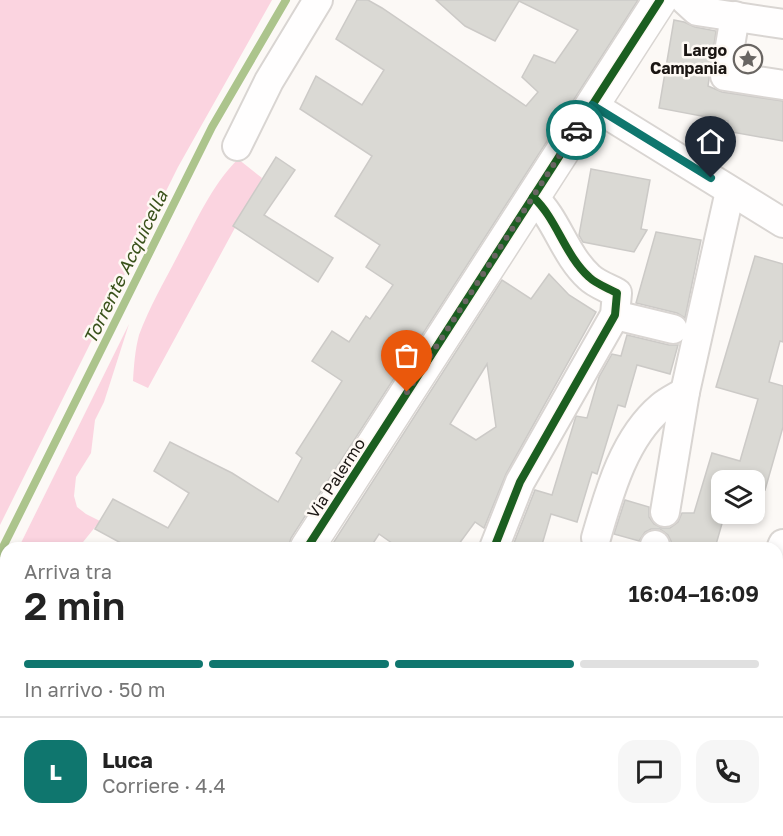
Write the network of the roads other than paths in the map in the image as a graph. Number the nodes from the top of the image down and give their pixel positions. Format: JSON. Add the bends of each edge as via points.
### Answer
{"nodes":[{"id":1,"x":318,"y":0,"type":"edge"},
{"id":2,"x":660,"y":0,"type":"edge"},
{"id":3,"x":685,"y":0,"type":"edge"},
{"id":4,"x":735,"y":16,"type":"junction"},
{"id":5,"x":783,"y":24,"type":"edge"},
{"id":6,"x":783,"y":85,"type":"edge"},
{"id":7,"x":592,"y":105,"type":"junction"},
{"id":8,"x":237,"y":146,"type":"dead end"},
{"id":9,"x":730,"y":191,"type":"junction"},
{"id":10,"x":533,"y":197,"type":"junction"},
{"id":11,"x":783,"y":223,"type":"edge"},
{"id":12,"x":615,"y":315,"type":"junction"},
{"id":13,"x":673,"y":329,"type":"dead end"},
{"id":14,"x":685,"y":392,"type":"junction"},
{"id":15,"x":665,"y":512,"type":"dead end"},
{"id":16,"x":596,"y":538,"type":"dead end"},
{"id":17,"x":311,"y":542,"type":"edge"},
{"id":18,"x":496,"y":542,"type":"edge"}],
"edges":[{"from":1,"to":8,"type":"street","via":[[269,81]]},
{"from":2,"to":7,"type":"main road","name":"Via Palermo"},
{"from":3,"to":4,"type":"street","via":[[697,11]]},
{"from":4,"to":5,"type":"street"},
{"from":4,"to":6,"type":"street","via":[[725,76]]},
{"from":7,"to":9,"type":"street"},
{"from":7,"to":10,"type":"main road","name":"Via Palermo"},
{"from":9,"to":11,"type":"street"},
{"from":9,"to":14,"type":"street"},
{"from":10,"to":12,"type":"street","via":[[542,205],[568,253],[590,278],[617,293]]},
{"from":10,"to":17,"type":"main road","name":"Via Palermo"},
{"from":12,"to":13,"type":"street"},
{"from":12,"to":18,"type":"street","via":[[520,482]]},
{"from":14,"to":15,"type":"street"},
{"from":14,"to":16,"type":"street","via":[[662,406],[631,445],[610,491]]}]}
